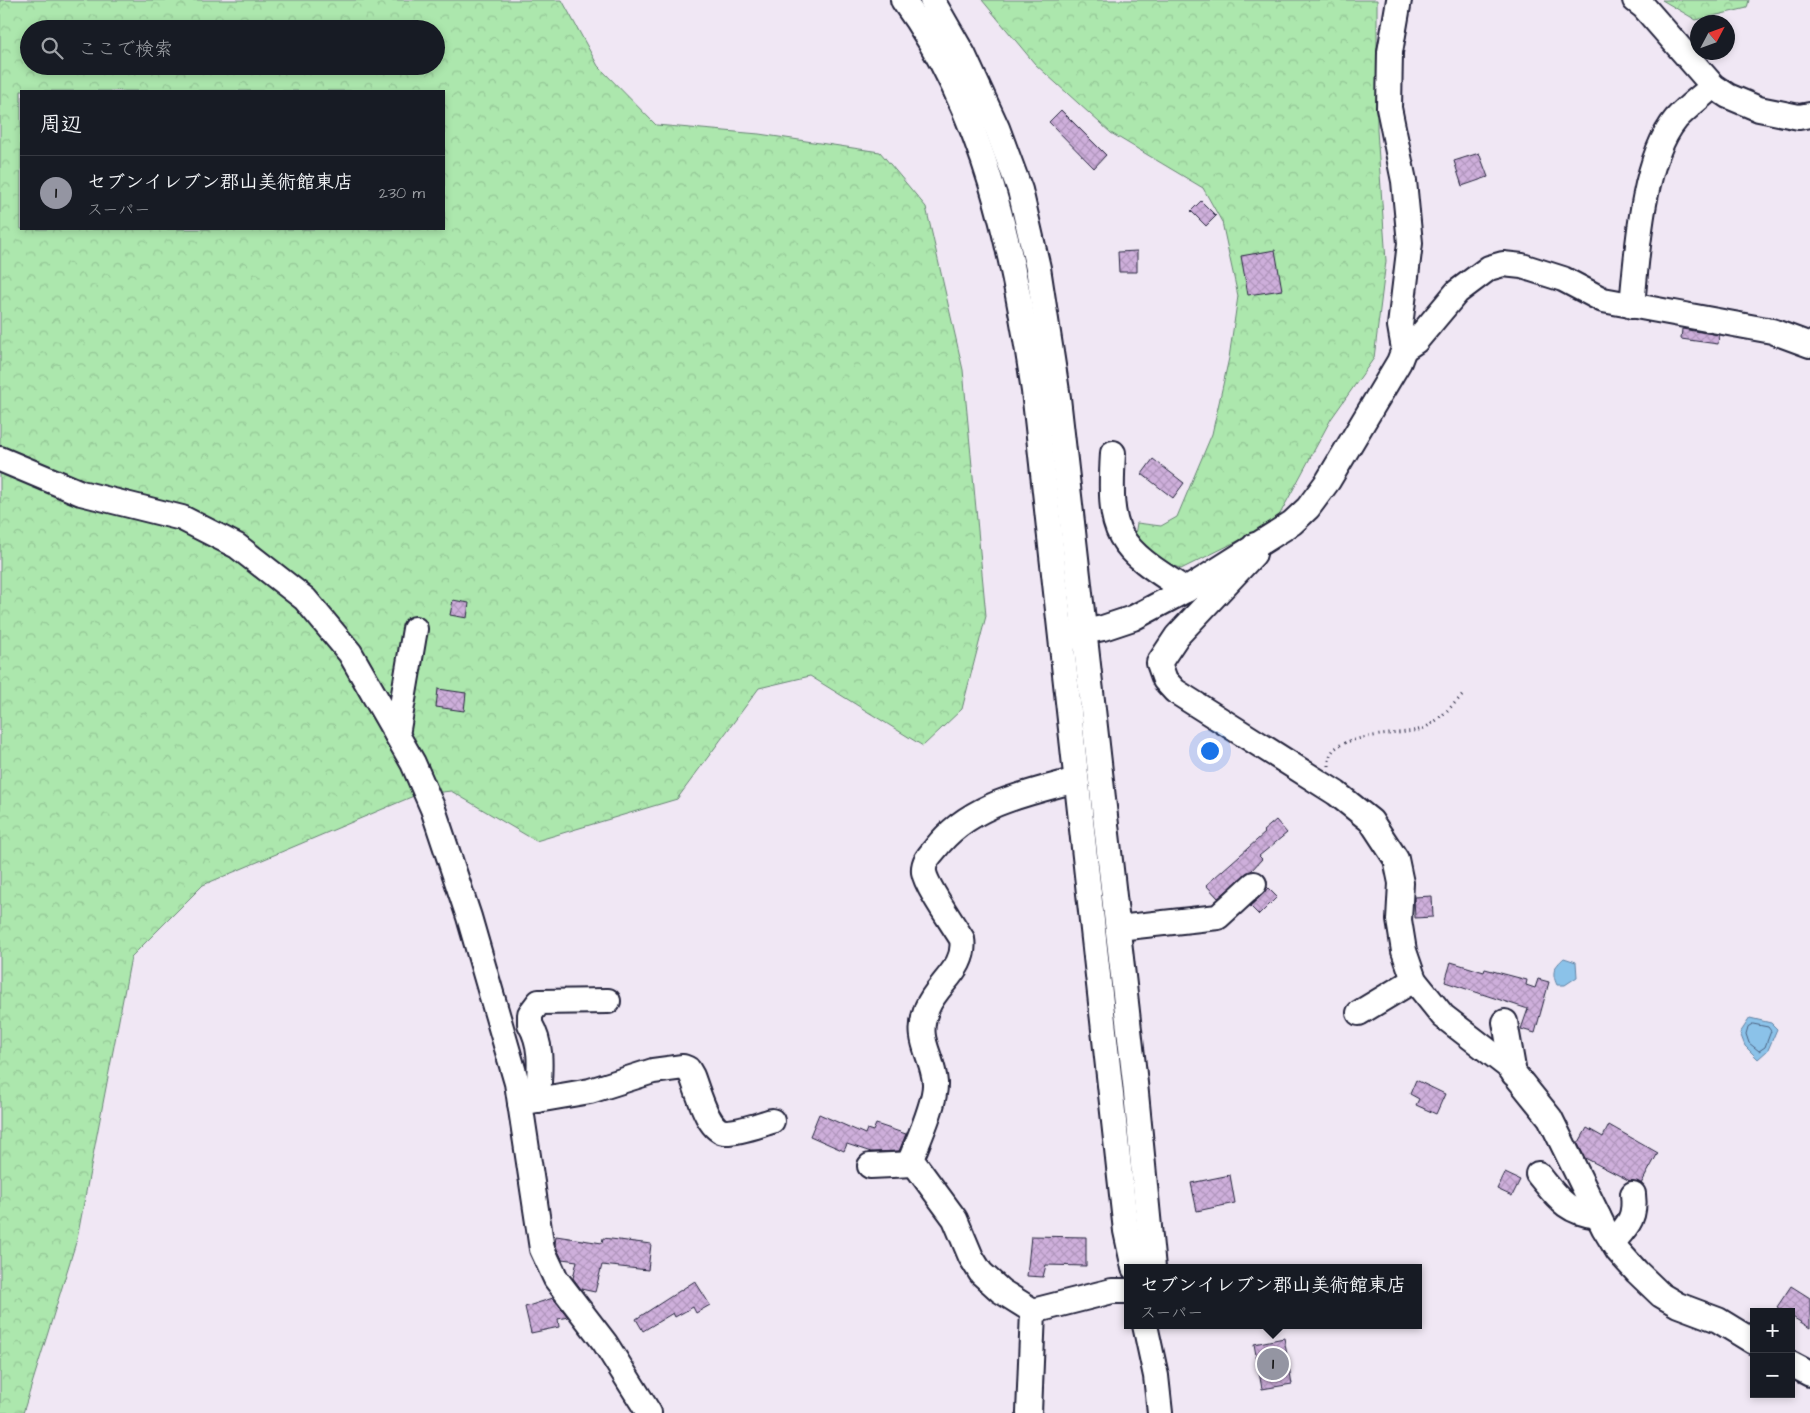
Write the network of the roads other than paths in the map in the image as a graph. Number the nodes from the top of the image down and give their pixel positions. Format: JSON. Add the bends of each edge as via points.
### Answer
{"nodes":[{"id":1,"x":903,"y":0,"type":"edge"},
{"id":2,"x":932,"y":0,"type":"edge"},
{"id":3,"x":1399,"y":0,"type":"edge"},
{"id":4,"x":1635,"y":0,"type":"edge"},
{"id":5,"x":1713,"y":86,"type":"junction"},
{"id":6,"x":1810,"y":115,"type":"edge"},
{"id":7,"x":1632,"y":306,"type":"junction"},
{"id":8,"x":1810,"y":346,"type":"edge"},
{"id":9,"x":1404,"y":349,"type":"junction"},
{"id":10,"x":1113,"y":453,"type":"dead end"},
{"id":11,"x":0,"y":459,"type":"edge"},
{"id":12,"x":1255,"y":545,"type":"junction"},
{"id":13,"x":1186,"y":590,"type":"junction"},
{"id":14,"x":415,"y":629,"type":"dead end"},
{"id":15,"x":1073,"y":634,"type":"junction"},
{"id":16,"x":397,"y":735,"type":"junction"},
{"id":17,"x":1076,"y":780,"type":"junction"},
{"id":18,"x":1254,"y":884,"type":"dead end"},
{"id":19,"x":1118,"y":928,"type":"junction"},
{"id":20,"x":1414,"y":980,"type":"junction"},
{"id":21,"x":608,"y":1001,"type":"dead end"},
{"id":22,"x":1359,"y":1014,"type":"dead end"},
{"id":23,"x":1505,"y":1022,"type":"dead end"},
{"id":24,"x":1514,"y":1074,"type":"junction"},
{"id":25,"x":529,"y":1101,"type":"junction"},
{"id":26,"x":772,"y":1121,"type":"dead end"},
{"id":27,"x":914,"y":1164,"type":"junction"},
{"id":28,"x":870,"y":1166,"type":"dead end"},
{"id":29,"x":1538,"y":1174,"type":"dead end"},
{"id":30,"x":1633,"y":1194,"type":"dead end"},
{"id":31,"x":1598,"y":1216,"type":"junction"},
{"id":32,"x":1613,"y":1242,"type":"junction"},
{"id":33,"x":1133,"y":1264,"type":"edge"},
{"id":34,"x":1153,"y":1264,"type":"edge"},
{"id":35,"x":1124,"y":1291,"type":"edge"},
{"id":36,"x":1033,"y":1311,"type":"junction"},
{"id":37,"x":1147,"y":1329,"type":"edge"},
{"id":38,"x":1155,"y":1329,"type":"edge"},
{"id":39,"x":1750,"y":1340,"type":"edge"},
{"id":40,"x":1795,"y":1366,"type":"edge"},
{"id":41,"x":1810,"y":1374,"type":"edge"},
{"id":42,"x":1156,"y":1376,"type":"junction"},
{"id":43,"x":649,"y":1413,"type":"edge"},
{"id":44,"x":1029,"y":1413,"type":"edge"},
{"id":45,"x":1160,"y":1413,"type":"edge"}],
"edges":[{"from":1,"to":15,"type":"street","via":[[916,18],[972,128],[998,200],[1020,294]]},
{"from":2,"to":15,"type":"street","via":[[964,56],[997,128],[1020,190],[1038,268],[1058,398]]},
{"from":3,"to":9,"type":"street","via":[[1390,52],[1389,108],[1404,181],[1410,243],[1400,326]]},
{"from":4,"to":5,"type":"street"},
{"from":5,"to":6,"type":"street","via":[[1759,109],[1799,117]]},
{"from":5,"to":7,"type":"street","via":[[1676,119],[1662,142],[1645,203]]},
{"from":7,"to":8,"type":"street","via":[[1772,331]]},
{"from":7,"to":9,"type":"street","via":[[1603,300],[1563,279],[1539,271],[1504,264],[1488,268],[1457,292],[1416,341]]},
{"from":9,"to":12,"type":"street","via":[[1328,481],[1308,508],[1292,523]]},
{"from":10,"to":13,"type":"street","via":[[1111,506],[1116,527],[1137,558]]},
{"from":11,"to":16,"type":"street","via":[[81,493],[182,518],[237,546],[305,599],[350,653]]},
{"from":12,"to":13,"type":"street"},
{"from":12,"to":20,"type":"street","via":[[1254,554],[1177,636],[1159,663],[1165,680],[1175,690],[1336,793],[1371,821],[1396,859],[1401,883],[1398,920]]},
{"from":13,"to":15,"type":"street","via":[[1133,618]]},
{"from":14,"to":16,"type":"street"},
{"from":15,"to":17,"type":"street"},
{"from":15,"to":19,"type":"street"},
{"from":16,"to":25,"type":"street","via":[[413,763],[436,818],[517,1083]]},
{"from":17,"to":27,"type":"street","via":[[1000,802],[966,819],[925,862],[928,885],[962,939],[963,948],[960,961],[927,1008],[921,1034],[935,1083],[926,1122],[911,1159]]},
{"from":17,"to":33,"type":"street","via":[[1126,1231]]},
{"from":18,"to":19,"type":"street","via":[[1218,917]]},
{"from":19,"to":34,"type":"street"},
{"from":20,"to":22,"type":"street"},
{"from":20,"to":24,"type":"street","via":[[1442,1016]]},
{"from":21,"to":25,"type":"street","via":[[539,1002],[533,1007],[530,1024],[538,1037],[540,1051]]},
{"from":23,"to":24,"type":"street"},
{"from":24,"to":31,"type":"street","via":[[1550,1118]]},
{"from":25,"to":26,"type":"street","via":[[590,1091],[653,1071],[683,1068],[692,1076],[711,1124],[717,1130],[726,1132]]},
{"from":25,"to":43,"type":"street","via":[[542,1249],[556,1278],[605,1343]]},
{"from":27,"to":28,"type":"street"},
{"from":27,"to":36,"type":"street","via":[[955,1220],[981,1273],[1001,1292]]},
{"from":29,"to":31,"type":"street","via":[[1565,1206],[1585,1215]]},
{"from":30,"to":32,"type":"street","via":[[1635,1209],[1632,1218]]},
{"from":31,"to":32,"type":"street"},
{"from":32,"to":39,"type":"street","via":[[1661,1295],[1718,1320]]},
{"from":35,"to":36,"type":"street","via":[[1112,1291]]},
{"from":36,"to":44,"type":"street"},
{"from":37,"to":42,"type":"street"},
{"from":38,"to":42,"type":"street"},
{"from":40,"to":41,"type":"street"},
{"from":42,"to":45,"type":"street"}]}
